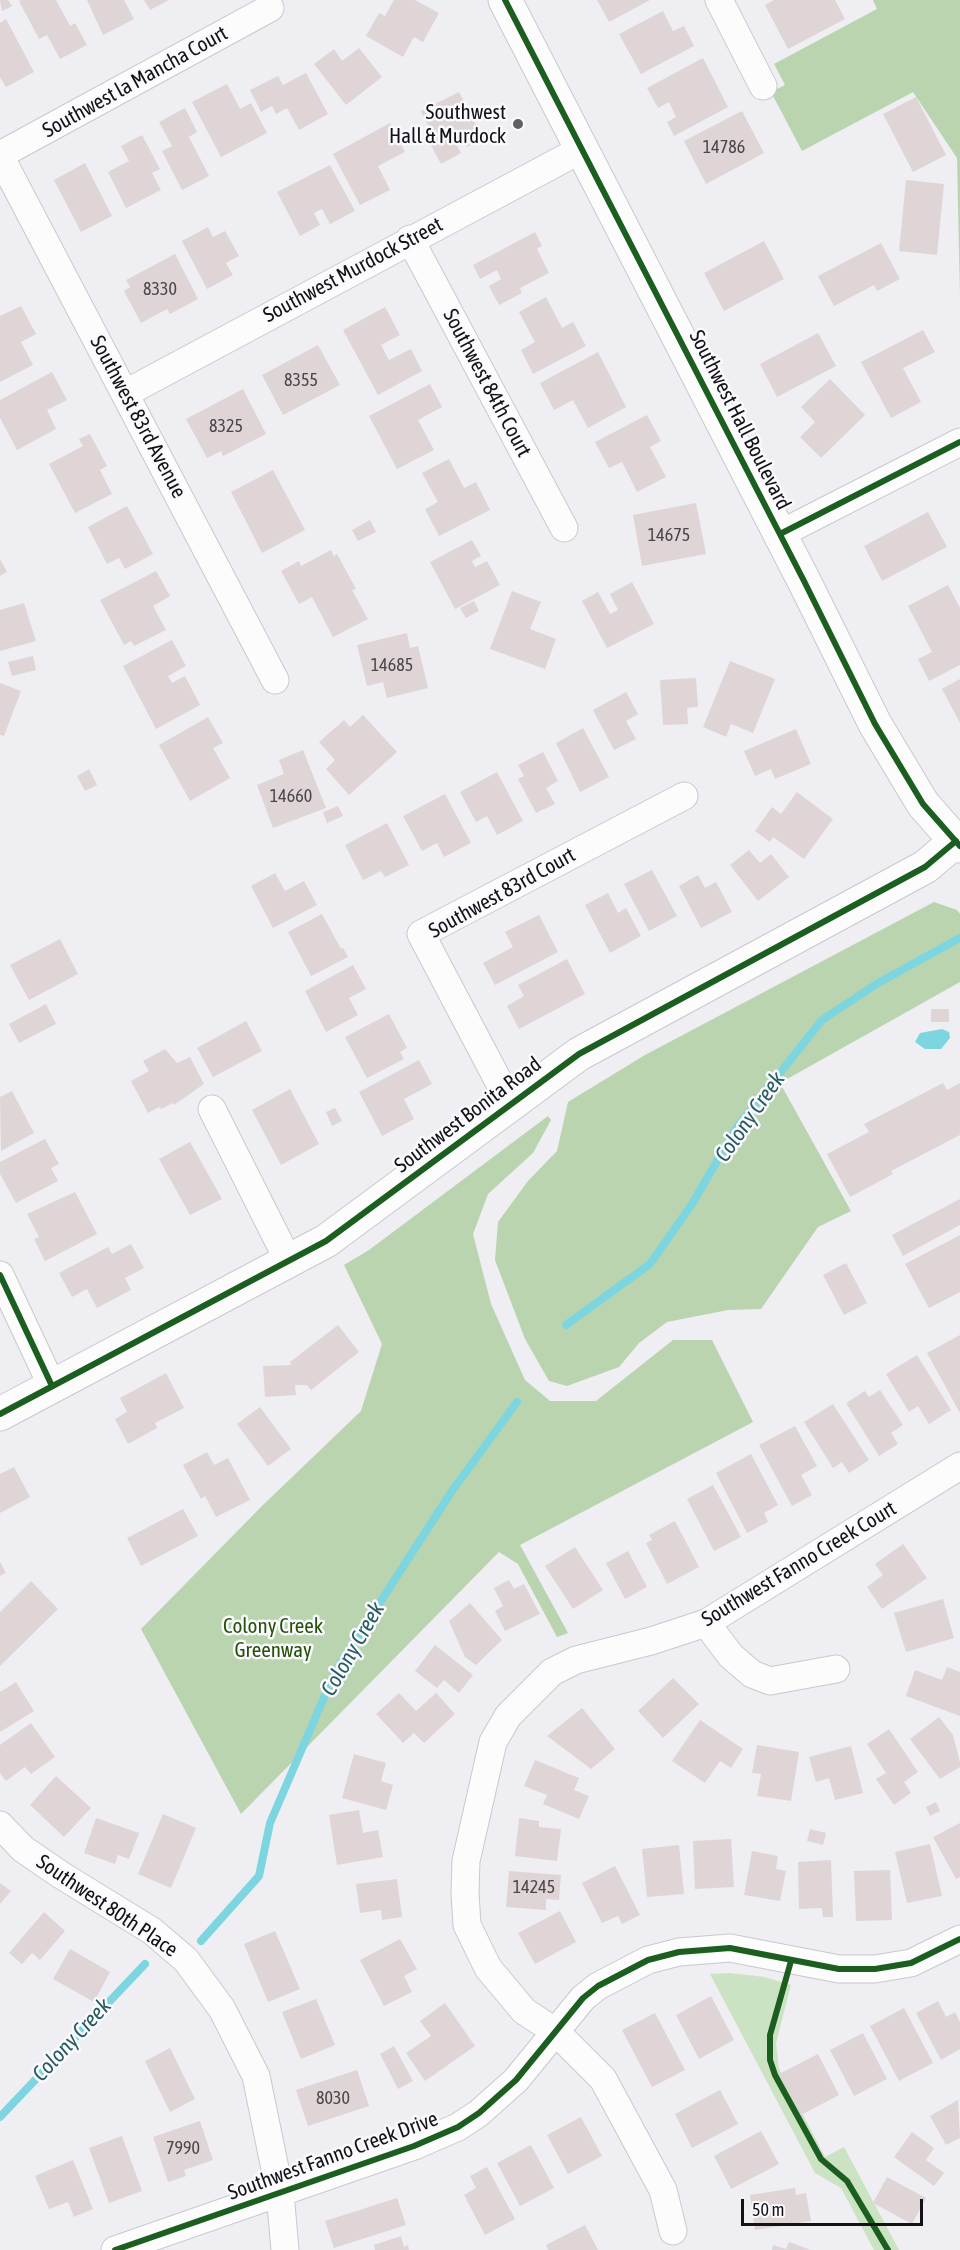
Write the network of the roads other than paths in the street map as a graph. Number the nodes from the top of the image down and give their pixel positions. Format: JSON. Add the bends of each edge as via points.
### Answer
{"nodes":[{"id":1,"x":505,"y":0,"type":"edge"},
{"id":2,"x":719,"y":0,"type":"edge"},
{"id":3,"x":270,"y":8,"type":"dead end"},
{"id":4,"x":763,"y":86,"type":"dead end"},
{"id":5,"x":582,"y":149,"type":"junction"},
{"id":6,"x":0,"y":155,"type":"edge"},
{"id":7,"x":410,"y":239,"type":"junction"},
{"id":8,"x":126,"y":393,"type":"junction"},
{"id":9,"x":960,"y":442,"type":"edge"},
{"id":10,"x":564,"y":528,"type":"dead end"},
{"id":11,"x":780,"y":534,"type":"junction"},
{"id":12,"x":274,"y":680,"type":"dead end"},
{"id":13,"x":684,"y":796,"type":"dead end"},
{"id":14,"x":958,"y":843,"type":"edge"},
{"id":15,"x":510,"y":1103,"type":"junction"},
{"id":16,"x":212,"y":1109,"type":"dead end"},
{"id":17,"x":289,"y":1262,"type":"junction"},
{"id":18,"x":0,"y":1275,"type":"edge"},
{"id":19,"x":52,"y":1386,"type":"junction"},
{"id":20,"x":0,"y":1413,"type":"edge"},
{"id":21,"x":960,"y":1466,"type":"edge"},
{"id":22,"x":706,"y":1623,"type":"junction"},
{"id":23,"x":837,"y":1669,"type":"dead end"},
{"id":24,"x":0,"y":1825,"type":"edge"},
{"id":25,"x":960,"y":1939,"type":"edge"},
{"id":26,"x":556,"y":2032,"type":"junction"},
{"id":27,"x":280,"y":2193,"type":"junction"},
{"id":28,"x":673,"y":2231,"type":"dead end"},
{"id":29,"x":115,"y":2250,"type":"edge"},
{"id":30,"x":285,"y":2250,"type":"edge"}],
"edges":[{"from":1,"to":5,"type":"main road","name":"Southwest Hall Boulevard"},
{"from":2,"to":4,"type":"street"},
{"from":3,"to":6,"type":"street","name":"Southwest la Mancha Court"},
{"from":5,"to":7,"type":"street","name":"Southwest Murdock Street"},
{"from":5,"to":11,"type":"main road","name":"Southwest Hall Boulevard"},
{"from":6,"to":8,"type":"street","name":"Southwest 83rd Avenue"},
{"from":7,"to":8,"type":"street","name":"Southwest Murdock Street"},
{"from":7,"to":10,"type":"street","name":"Southwest 84th Court"},
{"from":8,"to":12,"type":"street","name":"Southwest 83rd Avenue"},
{"from":9,"to":11,"type":"street"},
{"from":11,"to":14,"type":"main road","name":"Southwest Hall Boulevard","via":[[875,724],[923,804]]},
{"from":13,"to":15,"type":"street","name":"Southwest 83rd Court","via":[[421,934]]},
{"from":14,"to":15,"type":"main road","name":"Southwest Bonita Road","via":[[925,867],[614,1034]]},
{"from":15,"to":17,"type":"main road","name":"Southwest Bonita Road","via":[[358,1219]]},
{"from":16,"to":17,"type":"street"},
{"from":17,"to":19,"type":"main road","name":"Southwest Bonita Road"},
{"from":18,"to":19,"type":"street"},
{"from":19,"to":20,"type":"main road","name":"Southwest Bonita Road"},
{"from":21,"to":22,"type":"street","name":"Southwest Fanno Creek Court"},
{"from":22,"to":23,"type":"street","via":[[731,1656],[752,1674],[770,1681]]},
{"from":22,"to":26,"type":"street","name":"Southwest Fanno Creek Court","via":[[576,1660],[552,1672],[508,1716],[493,1742],[466,1861],[468,1925],[488,1968],[524,2010]]},
{"from":24,"to":27,"type":"street","name":"Southwest 80th Place","via":[[23,1849],[152,1931],[186,1960],[222,2008],[256,2076]]},
{"from":25,"to":26,"type":"street","name":"Southwest Fanno Creek Drive","via":[[912,1963],[875,1969],[839,1969],[730,1948],[679,1952],[648,1960],[598,1986],[576,2005]]},
{"from":26,"to":27,"type":"street","name":"Southwest Fanno Creek Drive","via":[[498,2097],[458,2127]]},
{"from":26,"to":28,"type":"street","name":"Southwest Fanno Creek Court","via":[[603,2079],[663,2190]]},
{"from":27,"to":29,"type":"street","name":"Southwest Fanno Creek Drive"},
{"from":27,"to":30,"type":"street","name":"Southwest 80th Place"}]}
